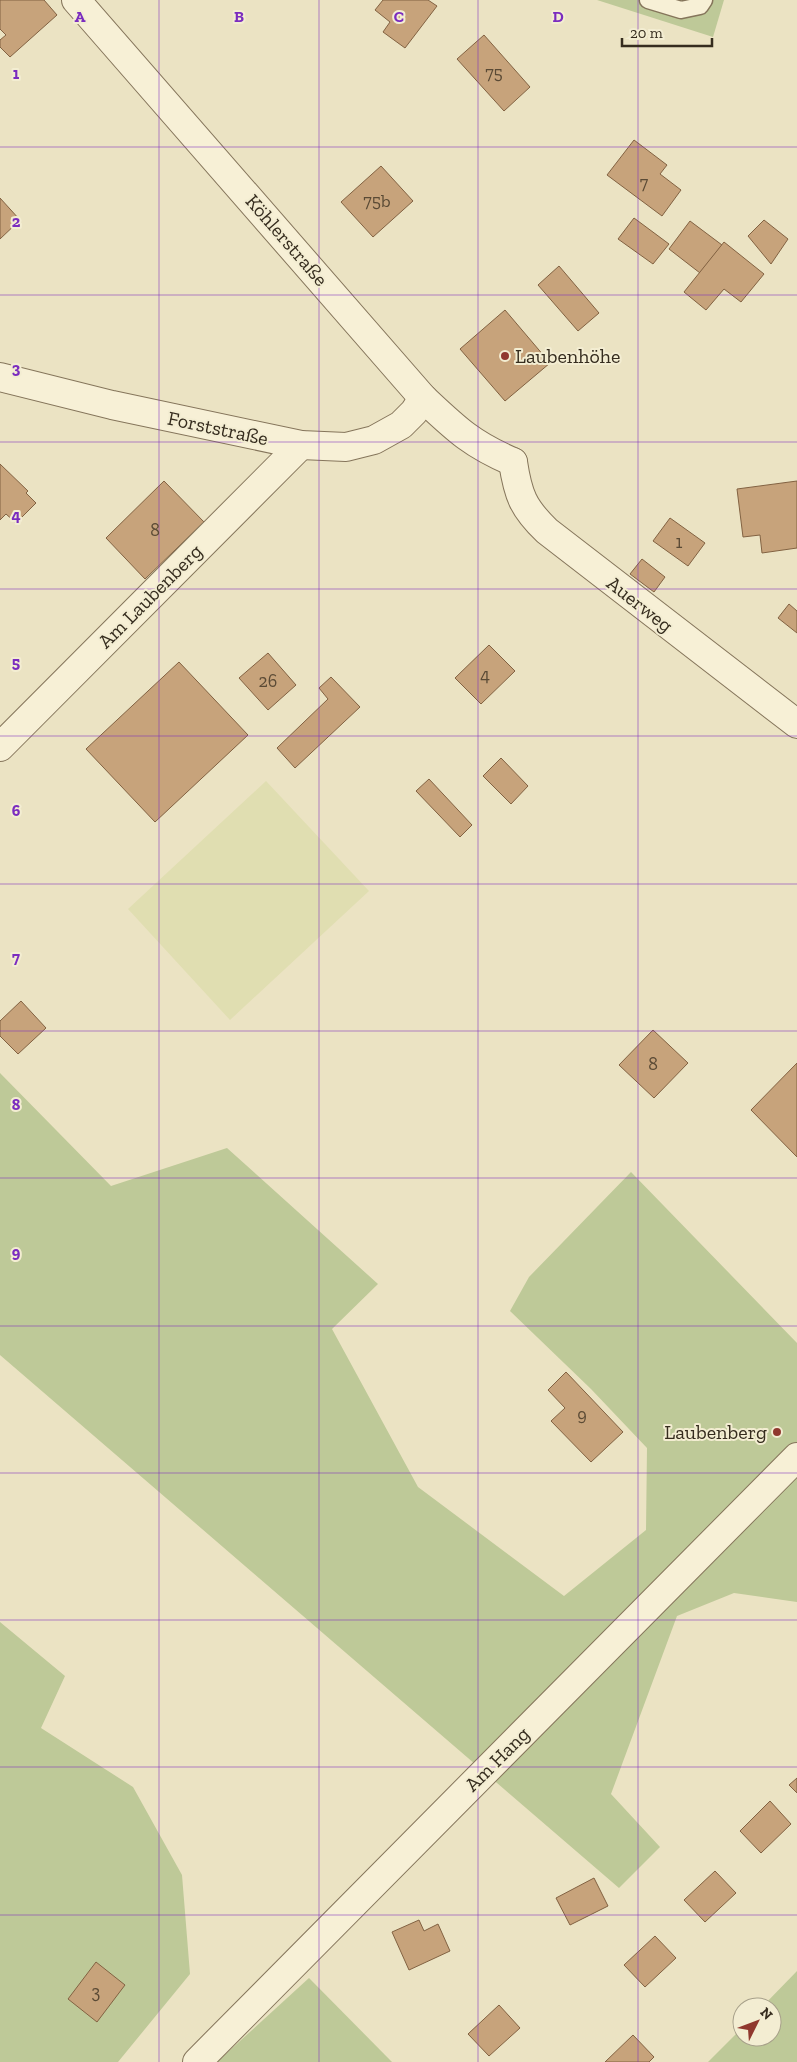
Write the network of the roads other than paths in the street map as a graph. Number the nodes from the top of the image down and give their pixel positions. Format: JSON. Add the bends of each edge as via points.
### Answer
{"nodes":[{"id":1,"x":76,"y":0,"type":"edge"},
{"id":2,"x":648,"y":0,"type":"edge"},
{"id":3,"x":704,"y":0,"type":"edge"},
{"id":4,"x":0,"y":377,"type":"edge"},
{"id":5,"x":423,"y":398,"type":"junction"},
{"id":6,"x":301,"y":445,"type":"junction"},
{"id":7,"x":513,"y":462,"type":"joint"},
{"id":8,"x":797,"y":724,"type":"edge"},
{"id":9,"x":0,"y":747,"type":"edge"},
{"id":10,"x":797,"y":1457,"type":"edge"},
{"id":11,"x":197,"y":2062,"type":"edge"}],
"edges":[{"from":1,"to":5,"type":"street","name":"Köhlerstraße"},
{"from":2,"to":3,"type":"lane","via":[[681,10],[700,6]]},
{"from":4,"to":6,"type":"street","name":"Forststraße","via":[[112,405]]},
{"from":5,"to":6,"type":"street","name":"Forststraße","via":[[401,425],[374,440],[346,447]]},
{"from":5,"to":7,"type":"street","name":"Köhlerstraße","via":[[462,435],[484,450]]},
{"from":6,"to":9,"type":"street","name":"Am Laubenberg"},
{"from":7,"to":8,"type":"street","name":"Auerweg","via":[[523,503],[547,531]]},
{"from":10,"to":11,"type":"street","name":"Am Hang"}]}
